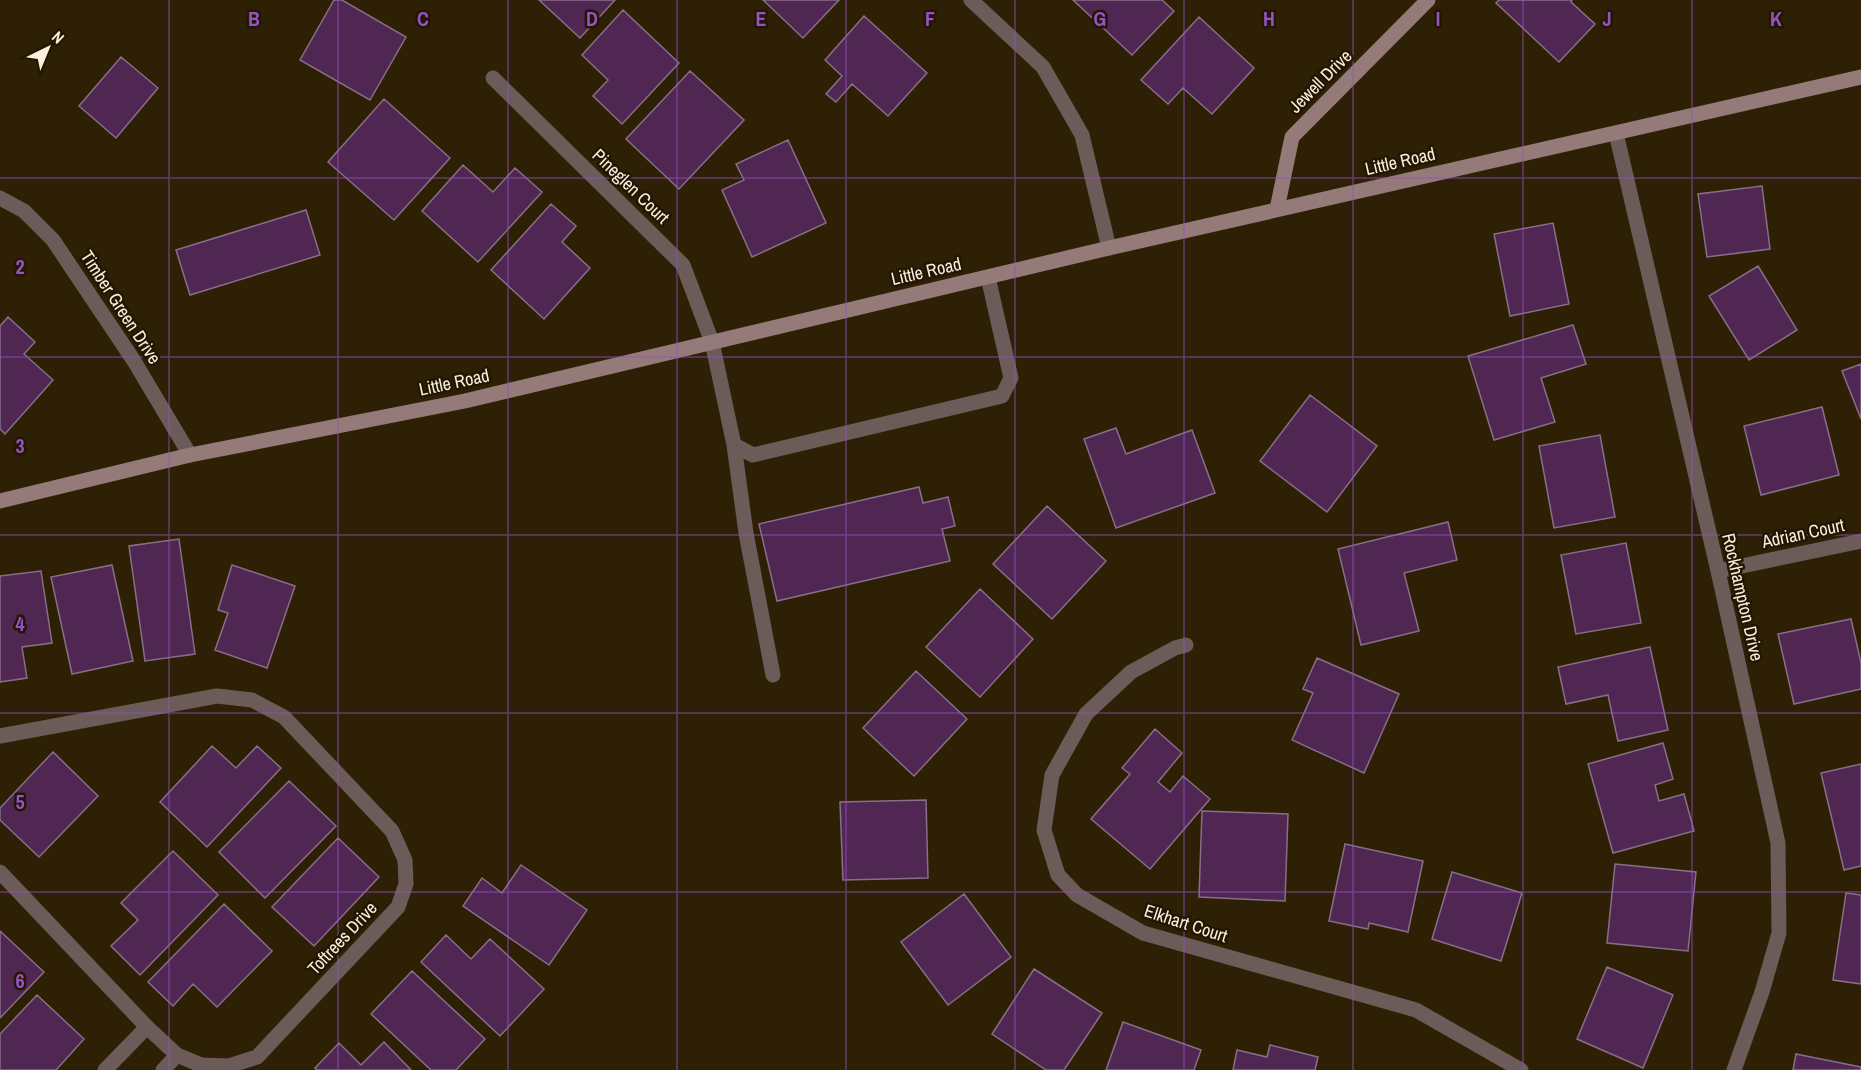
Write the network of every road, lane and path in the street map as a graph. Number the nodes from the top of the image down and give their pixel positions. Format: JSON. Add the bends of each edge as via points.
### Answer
{"nodes":[{"id":1,"x":971,"y":0,"type":"edge"},
{"id":2,"x":1428,"y":0,"type":"edge"},
{"id":3,"x":1861,"y":77,"type":"edge"},
{"id":4,"x":493,"y":78,"type":"dead end"},
{"id":5,"x":1616,"y":133,"type":"junction"},
{"id":6,"x":0,"y":198,"type":"edge"},
{"id":7,"x":1277,"y":209,"type":"junction"},
{"id":8,"x":1109,"y":248,"type":"junction"},
{"id":9,"x":988,"y":276,"type":"junction"},
{"id":10,"x":712,"y":342,"type":"junction"},
{"id":11,"x":734,"y":445,"type":"junction"},
{"id":12,"x":190,"y":455,"type":"junction"},
{"id":13,"x":0,"y":501,"type":"edge"},
{"id":14,"x":1861,"y":541,"type":"edge"},
{"id":15,"x":1718,"y":571,"type":"junction"},
{"id":16,"x":1186,"y":645,"type":"dead end"},
{"id":17,"x":774,"y":675,"type":"dead end"},
{"id":18,"x":0,"y":736,"type":"edge"},
{"id":19,"x":0,"y":872,"type":"edge"},
{"id":20,"x":147,"y":1026,"type":"junction"},
{"id":21,"x":177,"y":1055,"type":"junction"},
{"id":22,"x":105,"y":1070,"type":"edge"},
{"id":23,"x":163,"y":1070,"type":"edge"},
{"id":24,"x":1521,"y":1070,"type":"edge"},
{"id":25,"x":1734,"y":1070,"type":"edge"}],
"edges":[{"from":1,"to":8,"type":"street","via":[[1043,67],[1082,135]]},
{"from":2,"to":7,"type":"street","name":"Jewell Drive","via":[[1292,137]]},
{"from":3,"to":5,"type":"street","name":"Little Road"},
{"from":4,"to":10,"type":"street","name":"Pineglen Court","via":[[683,265]]},
{"from":5,"to":7,"type":"street","name":"Little Road"},
{"from":5,"to":15,"type":"street","name":"Rockhampton Drive"},
{"from":6,"to":12,"type":"street","name":"Timber Green Drive","via":[[24,211],[53,240],[134,361]]},
{"from":7,"to":8,"type":"street","name":"Little Road"},
{"from":8,"to":9,"type":"street","name":"Little Road"},
{"from":9,"to":10,"type":"street","name":"Little Road"},
{"from":9,"to":11,"type":"street","via":[[1011,378],[1002,396],[753,455]]},
{"from":10,"to":11,"type":"street","name":"Pineglen Court"},
{"from":10,"to":12,"type":"street","name":"Little Road","via":[[465,401]]},
{"from":11,"to":17,"type":"street","name":"Pineglen Court","via":[[746,533]]},
{"from":12,"to":13,"type":"street","name":"Little Road"},
{"from":14,"to":15,"type":"street","name":"Adrian Court"},
{"from":15,"to":25,"type":"street","name":"Rockhampton Drive","via":[[1778,843],[1779,933]]},
{"from":16,"to":24,"type":"street","name":"Elkhart Court","via":[[1131,672],[1086,714],[1052,775],[1044,831],[1058,875],[1077,895],[1143,933],[1416,1010]]},
{"from":18,"to":21,"type":"street","name":"Toftrees Drive","via":[[217,696],[252,699],[284,717],[392,831],[405,860],[406,884],[398,907],[257,1057],[230,1066],[201,1065]]},
{"from":19,"to":20,"type":"street","name":"Toftrees Drive"},
{"from":20,"to":21,"type":"street","name":"Toftrees Drive"},
{"from":20,"to":22,"type":"street"},
{"from":21,"to":23,"type":"street"}]}
